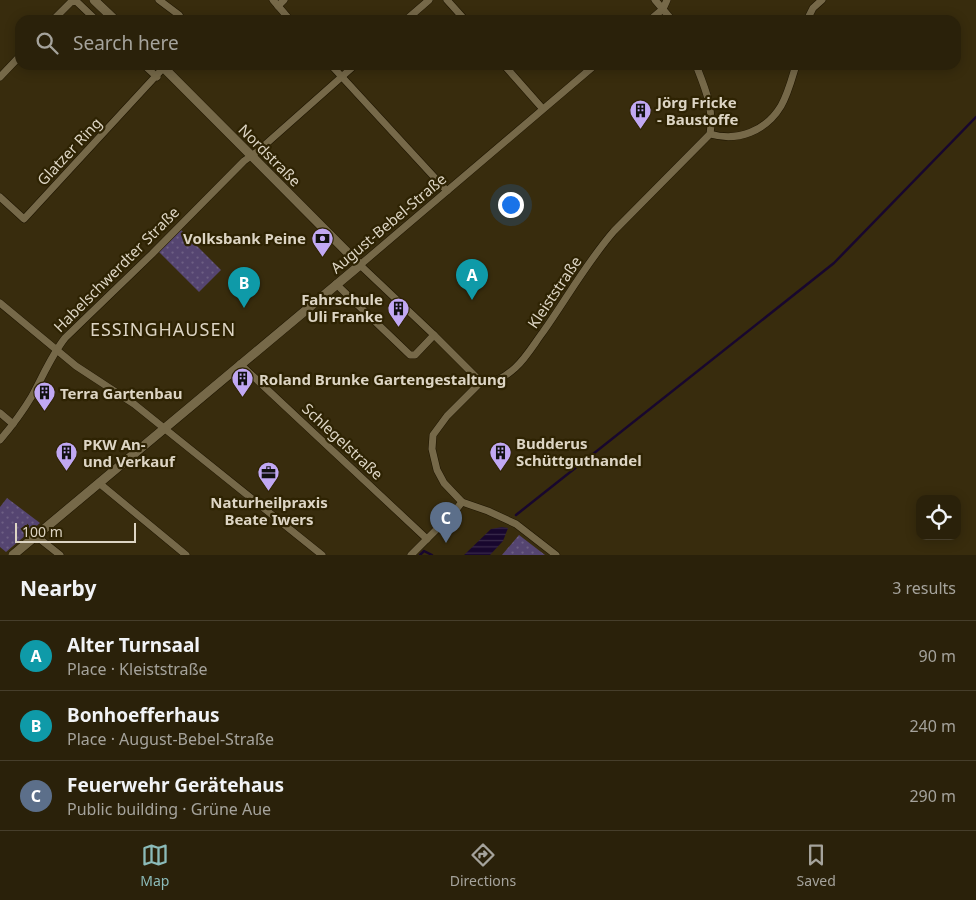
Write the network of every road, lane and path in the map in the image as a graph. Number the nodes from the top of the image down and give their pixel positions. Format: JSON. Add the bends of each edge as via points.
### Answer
{"nodes":[{"id":1,"x":94,"y":0,"type":"edge"},
{"id":2,"x":159,"y":0,"type":"edge"},
{"id":3,"x":284,"y":0,"type":"edge"},
{"id":4,"x":429,"y":0,"type":"edge"},
{"id":5,"x":447,"y":0,"type":"edge"},
{"id":6,"x":655,"y":0,"type":"edge"},
{"id":7,"x":667,"y":0,"type":"edge"},
{"id":8,"x":822,"y":0,"type":"edge"},
{"id":9,"x":275,"y":3,"type":"edge"},
{"id":10,"x":663,"y":9,"type":"junction"},
{"id":11,"x":58,"y":15,"type":"edge"},
{"id":12,"x":90,"y":15,"type":"edge"},
{"id":13,"x":109,"y":15,"type":"edge"},
{"id":14,"x":179,"y":15,"type":"edge"},
{"id":15,"x":286,"y":15,"type":"edge"},
{"id":16,"x":412,"y":15,"type":"edge"},
{"id":17,"x":460,"y":15,"type":"edge"},
{"id":18,"x":656,"y":15,"type":"edge"},
{"id":19,"x":668,"y":15,"type":"edge"},
{"id":20,"x":810,"y":15,"type":"edge"},
{"id":21,"x":15,"y":61,"type":"edge"},
{"id":22,"x":149,"y":70,"type":"edge"},
{"id":23,"x":161,"y":70,"type":"edge"},
{"id":24,"x":168,"y":70,"type":"edge"},
{"id":25,"x":336,"y":70,"type":"edge"},
{"id":26,"x":349,"y":70,"type":"edge"},
{"id":27,"x":508,"y":70,"type":"edge"},
{"id":28,"x":589,"y":70,"type":"edge"},
{"id":29,"x":698,"y":70,"type":"edge"},
{"id":30,"x":794,"y":70,"type":"edge"},
{"id":31,"x":342,"y":76,"type":"junction"},
{"id":32,"x":0,"y":77,"type":"edge"},
{"id":33,"x":157,"y":77,"type":"junction"},
{"id":34,"x":542,"y":108,"type":"junction"},
{"id":35,"x":710,"y":134,"type":"junction"},
{"id":36,"x":251,"y":155,"type":"junction"},
{"id":37,"x":447,"y":192,"type":"junction"},
{"id":38,"x":0,"y":197,"type":"edge"},
{"id":39,"x":360,"y":265,"type":"junction"},
{"id":40,"x":336,"y":284,"type":"junction"},
{"id":41,"x":0,"y":303,"type":"edge"},
{"id":42,"x":434,"y":335,"type":"junction"},
{"id":43,"x":56,"y":350,"type":"junction"},
{"id":44,"x":240,"y":364,"type":"junction"},
{"id":45,"x":480,"y":382,"type":"junction"},
{"id":46,"x":0,"y":413,"type":"edge"},
{"id":47,"x":13,"y":424,"type":"junction"},
{"id":48,"x":164,"y":428,"type":"junction"},
{"id":49,"x":0,"y":440,"type":"edge"},
{"id":50,"x":99,"y":483,"type":"junction"},
{"id":51,"x":462,"y":502,"type":"junction"},
{"id":52,"x":36,"y":536,"type":"junction"},
{"id":53,"x":427,"y":539,"type":"junction"},
{"id":54,"x":13,"y":555,"type":"edge"},
{"id":55,"x":60,"y":555,"type":"edge"},
{"id":56,"x":186,"y":555,"type":"edge"},
{"id":57,"x":322,"y":555,"type":"edge"},
{"id":58,"x":411,"y":555,"type":"edge"},
{"id":59,"x":556,"y":555,"type":"edge"}],
"edges":[{"from":1,"to":13,"type":"street"},
{"from":2,"to":14,"type":"street"},
{"from":3,"to":9,"type":"street"},
{"from":4,"to":16,"type":"street"},
{"from":5,"to":17,"type":"street"},
{"from":6,"to":10,"type":"street"},
{"from":7,"to":10,"type":"street"},
{"from":8,"to":20,"type":"street"},
{"from":9,"to":15,"type":"street"},
{"from":10,"to":18,"type":"street"},
{"from":10,"to":19,"type":"street"},
{"from":11,"to":12,"type":"street","via":[[70,2],[76,2]]},
{"from":21,"to":32,"type":"street"},
{"from":22,"to":33,"type":"street"},
{"from":23,"to":33,"type":"street","name":"Glatzer Ring"},
{"from":24,"to":36,"type":"street","name":"Nordstraße"},
{"from":25,"to":31,"type":"street"},
{"from":26,"to":31,"type":"street","name":"Habelschwerdter Straße"},
{"from":27,"to":34,"type":"street"},
{"from":28,"to":34,"type":"street","name":"August-Bebel-Straße"},
{"from":29,"to":35,"type":"street","via":[[712,110]]},
{"from":30,"to":35,"type":"street","via":[[780,109],[765,123],[746,136]]},
{"from":31,"to":36,"type":"street","name":"Habelschwerdter Straße"},
{"from":31,"to":37,"type":"street"},
{"from":33,"to":38,"type":"street","name":"Glatzer Ring","via":[[24,219]]},
{"from":34,"to":37,"type":"street","name":"August-Bebel-Straße"},
{"from":35,"to":45,"type":"street","name":"Kleiststraße","via":[[614,231],[516,367],[496,381]]},
{"from":36,"to":39,"type":"street","name":"Nordstraße"},
{"from":36,"to":43,"type":"street","name":"Habelschwerdter Straße"},
{"from":37,"to":39,"type":"street","name":"August-Bebel-Straße"},
{"from":39,"to":40,"type":"street","name":"August-Bebel-Straße"},
{"from":39,"to":42,"type":"street"},
{"from":40,"to":42,"type":"street","via":[[410,355],[415,356]]},
{"from":40,"to":44,"type":"street","name":"August-Bebel-Straße"},
{"from":41,"to":43,"type":"street"},
{"from":42,"to":45,"type":"street"},
{"from":43,"to":47,"type":"street","name":"Habelschwerdter Straße"},
{"from":43,"to":48,"type":"street"},
{"from":44,"to":48,"type":"street","name":"August-Bebel-Straße"},
{"from":44,"to":53,"type":"street","name":"Schlegelstraße"},
{"from":45,"to":51,"type":"street","via":[[432,435],[437,470]]},
{"from":46,"to":47,"type":"street"},
{"from":47,"to":49,"type":"street","name":"Habelschwerdter Straße"},
{"from":48,"to":50,"type":"street","name":"August-Bebel-Straße"},
{"from":48,"to":57,"type":"street"},
{"from":50,"to":52,"type":"street","name":"August-Bebel-Straße"},
{"from":50,"to":56,"type":"street"},
{"from":51,"to":53,"type":"street"},
{"from":51,"to":59,"type":"street","via":[[516,524]]},
{"from":52,"to":54,"type":"street","name":"August-Bebel-Straße"},
{"from":52,"to":55,"type":"street"},
{"from":53,"to":58,"type":"street"}]}
